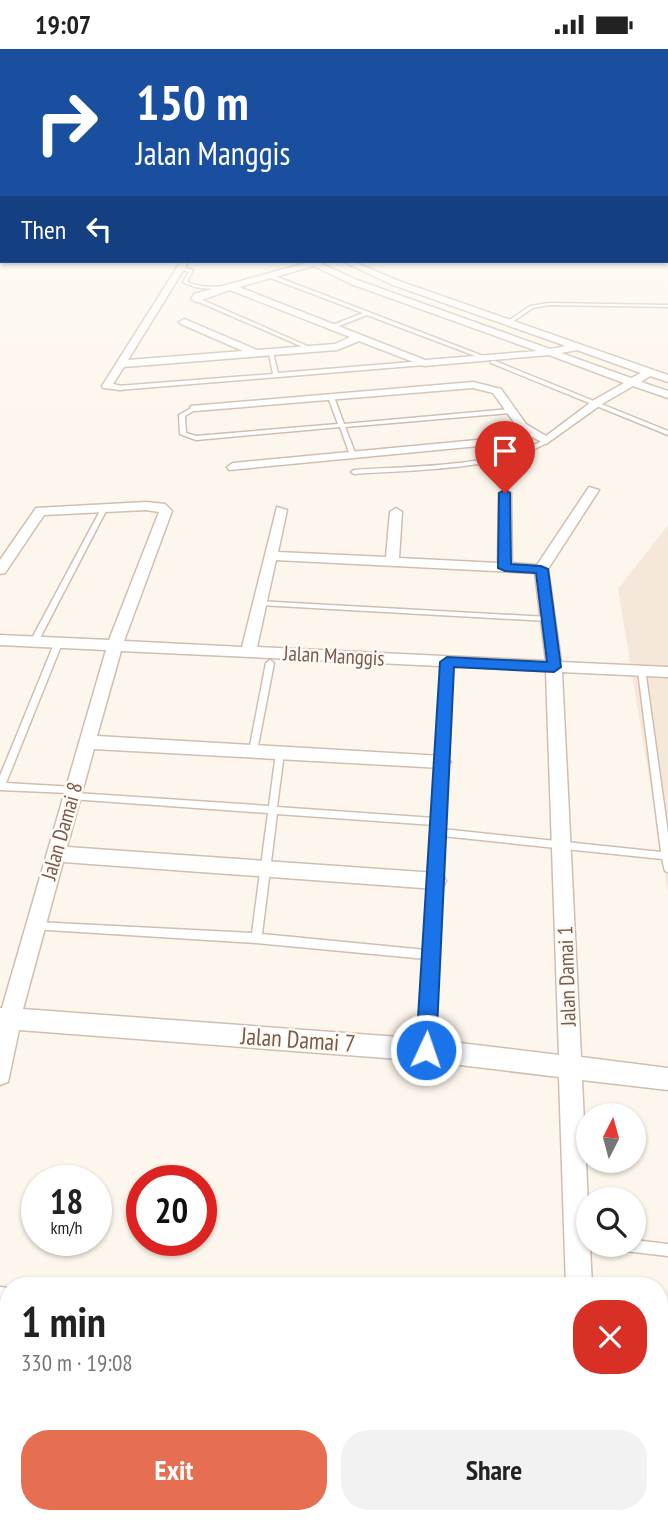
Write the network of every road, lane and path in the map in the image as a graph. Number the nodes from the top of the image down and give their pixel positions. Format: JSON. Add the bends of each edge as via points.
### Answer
{"nodes":[{"id":1,"x":172,"y":283,"type":"edge"},
{"id":2,"x":186,"y":283,"type":"edge"},
{"id":3,"x":242,"y":283,"type":"edge"},
{"id":4,"x":288,"y":283,"type":"edge"},
{"id":5,"x":356,"y":283,"type":"edge"},
{"id":6,"x":396,"y":283,"type":"edge"},
{"id":7,"x":229,"y":286,"type":"junction"},
{"id":8,"x":196,"y":299,"type":"joint"},
{"id":9,"x":668,"y":306,"type":"edge"},
{"id":10,"x":367,"y":313,"type":"junction"},
{"id":11,"x":184,"y":322,"type":"dead end"},
{"id":12,"x":507,"y":323,"type":"junction"},
{"id":13,"x":332,"y":327,"type":"junction"},
{"id":14,"x":357,"y":338,"type":"junction"},
{"id":15,"x":575,"y":348,"type":"junction"},
{"id":16,"x":313,"y":349,"type":"junction"},
{"id":17,"x":550,"y":352,"type":"junction"},
{"id":18,"x":256,"y":353,"type":"junction"},
{"id":19,"x":271,"y":353,"type":"junction"},
{"id":20,"x":491,"y":360,"type":"junction"},
{"id":21,"x":424,"y":363,"type":"junction"},
{"id":22,"x":121,"y":364,"type":"junction"},
{"id":23,"x":648,"y":373,"type":"junction"},
{"id":24,"x":276,"y":375,"type":"junction"},
{"id":25,"x":668,"y":379,"type":"edge"},
{"id":26,"x":633,"y":383,"type":"junction"},
{"id":27,"x":118,"y":388,"type":"joint"},
{"id":28,"x":668,"y":395,"type":"edge"},
{"id":29,"x":331,"y":397,"type":"junction"},
{"id":30,"x":597,"y":402,"type":"junction"},
{"id":31,"x":194,"y":408,"type":"joint"},
{"id":32,"x":511,"y":411,"type":"junction"},
{"id":33,"x":341,"y":426,"type":"junction"},
{"id":34,"x":668,"y":433,"type":"edge"},
{"id":35,"x":530,"y":434,"type":"junction"},
{"id":36,"x":546,"y":441,"type":"junction"},
{"id":37,"x":353,"y":455,"type":"junction"},
{"id":38,"x":233,"y":467,"type":"dead end"},
{"id":39,"x":354,"y":472,"type":"dead end"},
{"id":40,"x":593,"y":490,"type":"dead end"},
{"id":41,"x":505,"y":493,"type":"dead end"},
{"id":42,"x":104,"y":509,"type":"junction"},
{"id":43,"x":281,"y":510,"type":"dead end"},
{"id":44,"x":396,"y":512,"type":"dead end"},
{"id":45,"x":271,"y":556,"type":"junction"},
{"id":46,"x":392,"y":561,"type":"junction"},
{"id":47,"x":505,"y":568,"type":"junction"},
{"id":48,"x":541,"y":569,"type":"junction"},
{"id":49,"x":0,"y":570,"type":"edge"},
{"id":50,"x":260,"y":603,"type":"junction"},
{"id":51,"x":548,"y":619,"type":"junction"},
{"id":52,"x":0,"y":639,"type":"edge"},
{"id":53,"x":34,"y":640,"type":"junction"},
{"id":54,"x":59,"y":641,"type":"junction"},
{"id":55,"x":115,"y":644,"type":"junction"},
{"id":56,"x":249,"y":651,"type":"junction"},
{"id":57,"x":447,"y":662,"type":"junction"},
{"id":58,"x":270,"y":663,"type":"dead end"},
{"id":59,"x":554,"y":667,"type":"junction"},
{"id":60,"x":642,"y":671,"type":"junction"},
{"id":61,"x":668,"y":672,"type":"edge"},
{"id":62,"x":89,"y":742,"type":"junction"},
{"id":63,"x":253,"y":751,"type":"junction"},
{"id":64,"x":280,"y":753,"type":"junction"},
{"id":65,"x":442,"y":762,"type":"junction"},
{"id":66,"x":0,"y":787,"type":"edge"},
{"id":67,"x":72,"y":793,"type":"junction"},
{"id":68,"x":273,"y":810,"type":"junction"},
{"id":69,"x":438,"y":827,"type":"junction"},
{"id":70,"x":561,"y":844,"type":"junction"},
{"id":71,"x":56,"y":854,"type":"junction"},
{"id":72,"x":667,"y":856,"type":"edge"},
{"id":73,"x":668,"y":868,"type":"edge"},
{"id":74,"x":265,"y":869,"type":"junction"},
{"id":75,"x":436,"y":881,"type":"junction"},
{"id":76,"x":35,"y":926,"type":"junction"},
{"id":77,"x":256,"y":938,"type":"junction"},
{"id":78,"x":432,"y":955,"type":"junction"},
{"id":79,"x":5,"y":1018,"type":"edge"},
{"id":80,"x":426,"y":1050,"type":"junction"},
{"id":81,"x":570,"y":1065,"type":"junction"},
{"id":82,"x":0,"y":1074,"type":"edge"},
{"id":83,"x":668,"y":1079,"type":"edge"},
{"id":84,"x":579,"y":1187,"type":"edge"},
{"id":85,"x":646,"y":1247,"type":"edge"},
{"id":86,"x":668,"y":1250,"type":"edge"},
{"id":87,"x":582,"y":1257,"type":"edge"},
{"id":88,"x":580,"y":1277,"type":"edge"}],
"edges":[{"from":1,"to":22,"type":"street"},
{"from":2,"to":7,"type":"lane","via":[[205,289]]},
{"from":3,"to":7,"type":"street"},
{"from":4,"to":10,"type":"lane"},
{"from":5,"to":17,"type":"street"},
{"from":6,"to":12,"type":"street"},
{"from":7,"to":8,"type":"street"},
{"from":7,"to":13,"type":"street"},
{"from":8,"to":16,"type":"lane"},
{"from":9,"to":12,"type":"lane","via":[[549,304],[532,307]]},
{"from":10,"to":13,"type":"lane"},
{"from":10,"to":20,"type":"lane"},
{"from":11,"to":18,"type":"street"},
{"from":12,"to":15,"type":"street"},
{"from":13,"to":14,"type":"street"},
{"from":14,"to":16,"type":"street","via":[[337,347]]},
{"from":14,"to":21,"type":"street"},
{"from":15,"to":17,"type":"street"},
{"from":15,"to":23,"type":"street"},
{"from":16,"to":19,"type":"street"},
{"from":17,"to":20,"type":"street"},
{"from":17,"to":26,"type":"street"},
{"from":18,"to":19,"type":"street"},
{"from":18,"to":22,"type":"street"},
{"from":19,"to":24,"type":"lane"},
{"from":20,"to":21,"type":"street"},
{"from":20,"to":30,"type":"lane"},
{"from":21,"to":24,"type":"lane"},
{"from":22,"to":27,"type":"street","via":[[107,386]]},
{"from":23,"to":25,"type":"street"},
{"from":23,"to":26,"type":"street"},
{"from":24,"to":27,"type":"lane"},
{"from":26,"to":28,"type":"street"},
{"from":26,"to":30,"type":"street"},
{"from":29,"to":31,"type":"street"},
{"from":29,"to":32,"type":"street","via":[[473,385],[497,391]]},
{"from":29,"to":33,"type":"lane"},
{"from":30,"to":34,"type":"lane"},
{"from":30,"to":36,"type":"street"},
{"from":31,"to":33,"type":"lane","via":[[182,415],[183,434],[191,438]]},
{"from":32,"to":33,"type":"lane"},
{"from":32,"to":35,"type":"street"},
{"from":33,"to":37,"type":"lane"},
{"from":35,"to":36,"type":"street"},
{"from":35,"to":37,"type":"street","via":[[510,440]]},
{"from":36,"to":39,"type":"lane","via":[[539,447],[486,459]]},
{"from":37,"to":38,"type":"street"},
{"from":40,"to":48,"type":"street"},
{"from":41,"to":47,"type":"street"},
{"from":42,"to":49,"type":"street","via":[[40,511]]},
{"from":42,"to":53,"type":"lane"},
{"from":42,"to":55,"type":"street","name":"Jalan Damai 8","via":[[161,507],[166,511]]},
{"from":43,"to":45,"type":"street"},
{"from":44,"to":46,"type":"street"},
{"from":45,"to":46,"type":"street"},
{"from":45,"to":50,"type":"street"},
{"from":46,"to":47,"type":"street"},
{"from":47,"to":48,"type":"street"},
{"from":48,"to":51,"type":"street","name":"Jalan Damai 1"},
{"from":50,"to":51,"type":"lane"},
{"from":50,"to":56,"type":"street"},
{"from":51,"to":59,"type":"street","name":"Jalan Damai 1"},
{"from":52,"to":53,"type":"street","name":"Jalan Manggis"},
{"from":53,"to":54,"type":"street","name":"Jalan Manggis"},
{"from":54,"to":55,"type":"street","name":"Jalan Manggis"},
{"from":54,"to":66,"type":"lane"},
{"from":55,"to":56,"type":"street","name":"Jalan Manggis"},
{"from":55,"to":62,"type":"street","name":"Jalan Damai 8"},
{"from":56,"to":57,"type":"street","name":"Jalan Manggis"},
{"from":57,"to":59,"type":"street","name":"Jalan Manggis"},
{"from":57,"to":65,"type":"lane"},
{"from":58,"to":63,"type":"lane"},
{"from":59,"to":60,"type":"street","name":"Jalan Manggis"},
{"from":59,"to":70,"type":"street","name":"Jalan Damai 1"},
{"from":60,"to":61,"type":"street","name":"Jalan Manggis"},
{"from":60,"to":72,"type":"lane"},
{"from":62,"to":63,"type":"street"},
{"from":62,"to":67,"type":"street","name":"Jalan Damai 8"},
{"from":63,"to":64,"type":"street"},
{"from":64,"to":65,"type":"street"},
{"from":64,"to":68,"type":"lane"},
{"from":65,"to":69,"type":"lane"},
{"from":66,"to":67,"type":"lane"},
{"from":67,"to":68,"type":"lane"},
{"from":67,"to":71,"type":"street","name":"Jalan Damai 8"},
{"from":68,"to":69,"type":"lane"},
{"from":68,"to":74,"type":"lane"},
{"from":69,"to":70,"type":"lane"},
{"from":69,"to":75,"type":"lane"},
{"from":70,"to":72,"type":"lane"},
{"from":70,"to":81,"type":"street","name":"Jalan Damai 1"},
{"from":71,"to":74,"type":"street"},
{"from":71,"to":76,"type":"street","name":"Jalan Damai 8"},
{"from":72,"to":73,"type":"lane"},
{"from":74,"to":75,"type":"street"},
{"from":74,"to":77,"type":"lane"},
{"from":75,"to":78,"type":"lane"},
{"from":76,"to":77,"type":"lane"},
{"from":76,"to":79,"type":"street","name":"Jalan Damai 8"},
{"from":77,"to":78,"type":"lane"},
{"from":78,"to":80,"type":"lane"},
{"from":79,"to":80,"type":"street","name":"Jalan Damai 7"},
{"from":79,"to":82,"type":"street","name":"Jalan Damai 8"},
{"from":80,"to":81,"type":"street","name":"Jalan Damai 7"},
{"from":81,"to":83,"type":"street","name":"Jalan Damai 7"},
{"from":81,"to":84,"type":"street","name":"Jalan Damai 1"},
{"from":85,"to":86,"type":"lane"},
{"from":87,"to":88,"type":"street","name":"Jalan Damai 1"}]}
